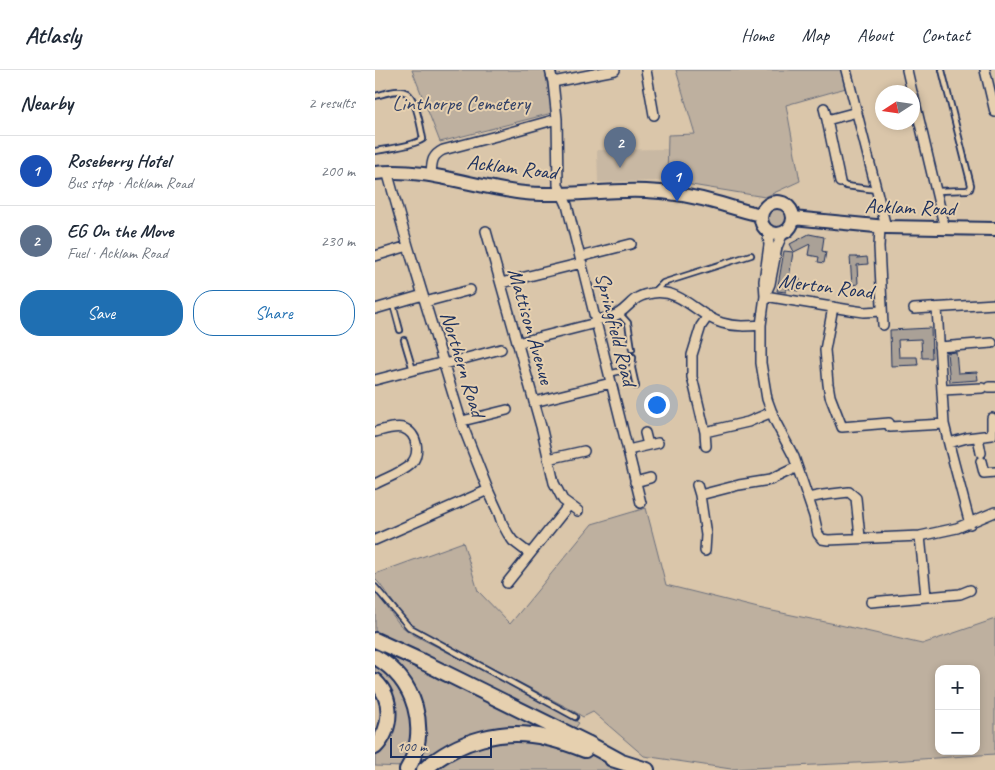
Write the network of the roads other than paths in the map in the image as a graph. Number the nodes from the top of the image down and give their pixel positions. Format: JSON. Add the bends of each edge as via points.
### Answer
{"nodes":[{"id":1,"x":550,"y":70,"type":"edge"},
{"id":2,"x":615,"y":70,"type":"edge"},
{"id":3,"x":647,"y":70,"type":"edge"},
{"id":4,"x":846,"y":70,"type":"edge"},
{"id":5,"x":907,"y":70,"type":"edge"},
{"id":6,"x":942,"y":70,"type":"edge"},
{"id":7,"x":985,"y":70,"type":"edge"},
{"id":8,"x":553,"y":82,"type":"junction"},
{"id":9,"x":910,"y":85,"type":"edge"},
{"id":10,"x":375,"y":96,"type":"edge"},
{"id":11,"x":824,"y":108,"type":"dead end"},
{"id":12,"x":857,"y":112,"type":"junction"},
{"id":13,"x":995,"y":112,"type":"edge"},
{"id":14,"x":654,"y":115,"type":"dead end"},
{"id":15,"x":557,"y":119,"type":"junction"},
{"id":16,"x":827,"y":120,"type":"junction"},
{"id":17,"x":920,"y":126,"type":"edge"},
{"id":18,"x":375,"y":151,"type":"edge"},
{"id":19,"x":381,"y":172,"type":"edge"},
{"id":20,"x":431,"y":175,"type":"junction"},
{"id":21,"x":840,"y":182,"type":"joint"},
{"id":22,"x":877,"y":190,"type":"junction"},
{"id":23,"x":936,"y":191,"type":"junction"},
{"id":24,"x":562,"y":194,"type":"junction"},
{"id":25,"x":761,"y":215,"type":"junction"},
{"id":26,"x":793,"y":218,"type":"junction"},
{"id":27,"x":883,"y":227,"type":"junction"},
{"id":28,"x":945,"y":228,"type":"junction"},
{"id":29,"x":995,"y":228,"type":"edge"},
{"id":30,"x":486,"y":230,"type":"dead end"},
{"id":31,"x":768,"y":232,"type":"junction"},
{"id":32,"x":783,"y":233,"type":"junction"},
{"id":33,"x":631,"y":244,"type":"dead end"},
{"id":34,"x":409,"y":246,"type":"junction"},
{"id":35,"x":751,"y":255,"type":"dead end"},
{"id":36,"x":375,"y":256,"type":"edge"},
{"id":37,"x":581,"y":260,"type":"junction"},
{"id":38,"x":501,"y":283,"type":"junction"},
{"id":39,"x":470,"y":290,"type":"dead end"},
{"id":40,"x":653,"y":293,"type":"junction"},
{"id":41,"x":765,"y":296,"type":"junction"},
{"id":42,"x":424,"y":298,"type":"junction"},
{"id":43,"x":393,"y":304,"type":"junction"},
{"id":44,"x":995,"y":304,"type":"edge"},
{"id":45,"x":833,"y":307,"type":"junction"},
{"id":46,"x":937,"y":308,"type":"junction"},
{"id":47,"x":375,"y":309,"type":"edge"},
{"id":48,"x":914,"y":309,"type":"dead end"},
{"id":49,"x":621,"y":311,"type":"junction"},
{"id":50,"x":882,"y":311,"type":"junction"},
{"id":51,"x":708,"y":316,"type":"junction"},
{"id":52,"x":596,"y":322,"type":"junction"},
{"id":53,"x":761,"y":325,"type":"junction"},
{"id":54,"x":883,"y":325,"type":"dead end"},
{"id":55,"x":401,"y":330,"type":"dead end"},
{"id":56,"x":403,"y":340,"type":"dead end"},
{"id":57,"x":517,"y":343,"type":"junction"},
{"id":58,"x":992,"y":343,"type":"dead end"},
{"id":59,"x":939,"y":347,"type":"junction"},
{"id":60,"x":501,"y":349,"type":"dead end"},
{"id":61,"x":632,"y":349,"type":"dead end"},
{"id":62,"x":633,"y":357,"type":"dead end"},
{"id":63,"x":444,"y":363,"type":"junction"},
{"id":64,"x":632,"y":368,"type":"junction"},
{"id":65,"x":413,"y":370,"type":"junction"},
{"id":66,"x":610,"y":378,"type":"junction"},
{"id":67,"x":375,"y":380,"type":"edge"},
{"id":68,"x":635,"y":386,"type":"dead end"},
{"id":69,"x":989,"y":387,"type":"edge"},
{"id":70,"x":942,"y":390,"type":"junction"},
{"id":71,"x":534,"y":402,"type":"junction"},
{"id":72,"x":507,"y":410,"type":"dead end"},
{"id":73,"x":772,"y":412,"type":"junction"},
{"id":74,"x":992,"y":418,"type":"dead end"},
{"id":75,"x":462,"y":421,"type":"junction"},
{"id":76,"x":944,"y":424,"type":"junction"},
{"id":77,"x":375,"y":432,"type":"edge"},
{"id":78,"x":705,"y":432,"type":"junction"},
{"id":79,"x":645,"y":433,"type":"dead end"},
{"id":80,"x":978,"y":437,"type":"junction"},
{"id":81,"x":658,"y":443,"type":"dead end"},
{"id":82,"x":949,"y":443,"type":"junction"},
{"id":83,"x":648,"y":445,"type":"junction"},
{"id":84,"x":706,"y":446,"type":"dead end"},
{"id":85,"x":628,"y":450,"type":"junction"},
{"id":86,"x":584,"y":451,"type":"dead end"},
{"id":87,"x":548,"y":459,"type":"junction"},
{"id":88,"x":797,"y":467,"type":"junction"},
{"id":89,"x":995,"y":472,"type":"edge"},
{"id":90,"x":650,"y":478,"type":"dead end"},
{"id":91,"x":635,"y":482,"type":"junction"},
{"id":92,"x":375,"y":484,"type":"edge"},
{"id":93,"x":697,"y":485,"type":"dead end"},
{"id":94,"x":487,"y":490,"type":"junction"},
{"id":95,"x":700,"y":495,"type":"junction"},
{"id":96,"x":808,"y":498,"type":"junction"},
{"id":97,"x":641,"y":503,"type":"dead end"},
{"id":98,"x":569,"y":505,"type":"junction"},
{"id":99,"x":577,"y":511,"type":"dead end"},
{"id":100,"x":995,"y":512,"type":"edge"},
{"id":101,"x":970,"y":524,"type":"junction"},
{"id":102,"x":920,"y":536,"type":"junction"},
{"id":103,"x":860,"y":537,"type":"junction"},
{"id":104,"x":375,"y":540,"type":"edge"},
{"id":105,"x":705,"y":551,"type":"dead end"},
{"id":106,"x":530,"y":554,"type":"junction"},
{"id":107,"x":507,"y":583,"type":"dead end"},
{"id":108,"x":375,"y":587,"type":"edge"},
{"id":109,"x":970,"y":590,"type":"dead end"},
{"id":110,"x":927,"y":596,"type":"junction"},
{"id":111,"x":871,"y":602,"type":"dead end"},
{"id":112,"x":375,"y":640,"type":"edge"},
{"id":113,"x":375,"y":656,"type":"edge"},
{"id":114,"x":375,"y":681,"type":"edge"},
{"id":115,"x":575,"y":717,"type":"dead end"},
{"id":116,"x":375,"y":747,"type":"edge"},
{"id":117,"x":620,"y":761,"type":"junction"},
{"id":118,"x":407,"y":770,"type":"edge"},
{"id":119,"x":424,"y":770,"type":"edge"},
{"id":120,"x":647,"y":770,"type":"edge"}],
"edges":[{"from":1,"to":8,"type":"street","name":"Springfield Road"},
{"from":2,"to":8,"type":"street"},
{"from":3,"to":14,"type":"street"},
{"from":4,"to":12,"type":"street"},
{"from":5,"to":9,"type":"street"},
{"from":6,"to":23,"type":"lane","via":[[971,185],[967,190]]},
{"from":7,"to":13,"type":"street"},
{"from":8,"to":15,"type":"street","name":"Springfield Road"},
{"from":10,"to":18,"type":"lane","via":[[398,91],[407,93],[415,105],[423,138]]},
{"from":11,"to":16,"type":"street"},
{"from":12,"to":16,"type":"street"},
{"from":12,"to":22,"type":"street"},
{"from":15,"to":20,"type":"street","via":[[443,150],[433,160]]},
{"from":15,"to":24,"type":"street","name":"Springfield Road","via":[[558,185]]},
{"from":16,"to":21,"type":"street"},
{"from":17,"to":23,"type":"street"},
{"from":19,"to":20,"type":"main road","name":"Acklam Road"},
{"from":19,"to":34,"type":"street","name":"Northern Road"},
{"from":20,"to":24,"type":"main road","name":"Acklam Road","via":[[509,191]]},
{"from":21,"to":22,"type":"lane","via":[[846,186]]},
{"from":22,"to":27,"type":"street"},
{"from":23,"to":28,"type":"street"},
{"from":24,"to":25,"type":"main road","name":"Acklam Road","via":[[651,191],[678,194]]},
{"from":24,"to":37,"type":"street","name":"Springfield Road"},
{"from":25,"to":26,"type":"main road","via":[[766,206],[781,202],[790,208]]},
{"from":25,"to":31,"type":"main road","via":[[762,225]]},
{"from":26,"to":27,"type":"main road","name":"Acklam Road"},
{"from":26,"to":32,"type":"main road"},
{"from":27,"to":28,"type":"main road","name":"Acklam Road"},
{"from":27,"to":50,"type":"street","via":[[879,246]]},
{"from":28,"to":29,"type":"main road","name":"Acklam Road"},
{"from":30,"to":38,"type":"street","name":"Mattison Avenue"},
{"from":31,"to":32,"type":"main road"},
{"from":31,"to":41,"type":"street"},
{"from":32,"to":41,"type":"street"},
{"from":33,"to":37,"type":"street"},
{"from":34,"to":36,"type":"street"},
{"from":34,"to":42,"type":"street","name":"Northern Road"},
{"from":35,"to":40,"type":"lane","via":[[669,281]]},
{"from":37,"to":38,"type":"street"},
{"from":37,"to":52,"type":"street","name":"Springfield Road"},
{"from":38,"to":57,"type":"street","name":"Mattison Avenue"},
{"from":39,"to":42,"type":"street"},
{"from":40,"to":49,"type":"street","via":[[637,297]]},
{"from":40,"to":51,"type":"street","via":[[671,293]]},
{"from":41,"to":45,"type":"street","name":"Merton Road"},
{"from":41,"to":53,"type":"street"},
{"from":42,"to":43,"type":"street"},
{"from":42,"to":63,"type":"street","name":"Northern Road"},
{"from":43,"to":47,"type":"street"},
{"from":43,"to":55,"type":"lane"},
{"from":44,"to":46,"type":"street"},
{"from":45,"to":50,"type":"street","name":"Merton Road"},
{"from":45,"to":76,"type":"street","via":[[825,350],[829,396],[842,426]]},
{"from":46,"to":48,"type":"street"},
{"from":46,"to":59,"type":"street"},
{"from":49,"to":52,"type":"street"},
{"from":49,"to":61,"type":"lane","via":[[628,323]]},
{"from":50,"to":54,"type":"street"},
{"from":51,"to":53,"type":"street","via":[[722,323]]},
{"from":51,"to":78,"type":"street","via":[[701,326],[692,355],[692,377]]},
{"from":52,"to":57,"type":"street"},
{"from":52,"to":66,"type":"street","name":"Springfield Road"},
{"from":53,"to":73,"type":"street","via":[[761,363]]},
{"from":56,"to":65,"type":"lane"},
{"from":57,"to":71,"type":"street","name":"Mattison Avenue"},
{"from":58,"to":59,"type":"street"},
{"from":59,"to":70,"type":"street"},
{"from":60,"to":63,"type":"street"},
{"from":62,"to":64,"type":"lane"},
{"from":63,"to":65,"type":"street"},
{"from":63,"to":75,"type":"street","name":"Northern Road"},
{"from":64,"to":66,"type":"lane"},
{"from":64,"to":68,"type":"lane"},
{"from":65,"to":67,"type":"street"},
{"from":66,"to":71,"type":"street"},
{"from":66,"to":85,"type":"street","name":"Springfield Road"},
{"from":69,"to":70,"type":"street"},
{"from":70,"to":76,"type":"street"},
{"from":71,"to":87,"type":"street","name":"Mattison Avenue"},
{"from":72,"to":75,"type":"street"},
{"from":73,"to":78,"type":"street","via":[[748,422]]},
{"from":73,"to":88,"type":"street"},
{"from":74,"to":80,"type":"street","via":[[993,435]]},
{"from":75,"to":94,"type":"street","name":"Northern Road"},
{"from":76,"to":82,"type":"street"},
{"from":77,"to":92,"type":"street","via":[[403,428],[416,444],[416,454],[412,464]]},
{"from":78,"to":84,"type":"street"},
{"from":79,"to":83,"type":"street"},
{"from":80,"to":82,"type":"street"},
{"from":80,"to":89,"type":"street","via":[[984,473]]},
{"from":81,"to":83,"type":"street"},
{"from":82,"to":101,"type":"street"},
{"from":83,"to":85,"type":"street"},
{"from":85,"to":91,"type":"street","name":"Springfield Road"},
{"from":86,"to":87,"type":"street"},
{"from":87,"to":98,"type":"street","name":"Mattison Avenue","via":[[557,492]]},
{"from":88,"to":95,"type":"street","via":[[770,480]]},
{"from":88,"to":96,"type":"street"},
{"from":90,"to":91,"type":"street"},
{"from":91,"to":97,"type":"street","name":"Springfield Road"},
{"from":93,"to":95,"type":"street"},
{"from":94,"to":104,"type":"street"},
{"from":94,"to":106,"type":"street","name":"Northern Road","via":[[508,534]]},
{"from":95,"to":105,"type":"street"},
{"from":96,"to":103,"type":"street","via":[[822,539]]},
{"from":96,"to":103,"type":"street","via":[[849,492],[856,498]]},
{"from":98,"to":99,"type":"street","name":"Mattison Avenue"},
{"from":98,"to":106,"type":"street"},
{"from":100,"to":101,"type":"street"},
{"from":101,"to":102,"type":"street"},
{"from":102,"to":103,"type":"street"},
{"from":102,"to":110,"type":"street"},
{"from":106,"to":107,"type":"street"},
{"from":108,"to":115,"type":"lane","via":[[409,627]]},
{"from":109,"to":110,"type":"street","via":[[960,594]]},
{"from":110,"to":111,"type":"street"},
{"from":112,"to":117,"type":"highway"},
{"from":113,"to":118,"type":"highway","via":[[404,682],[415,705],[418,734]]},
{"from":114,"to":116,"type":"highway","via":[[385,694],[389,718],[386,730]]},
{"from":117,"to":119,"type":"highway","via":[[557,740],[516,734],[475,740],[445,754]]},
{"from":117,"to":120,"type":"highway"}]}
